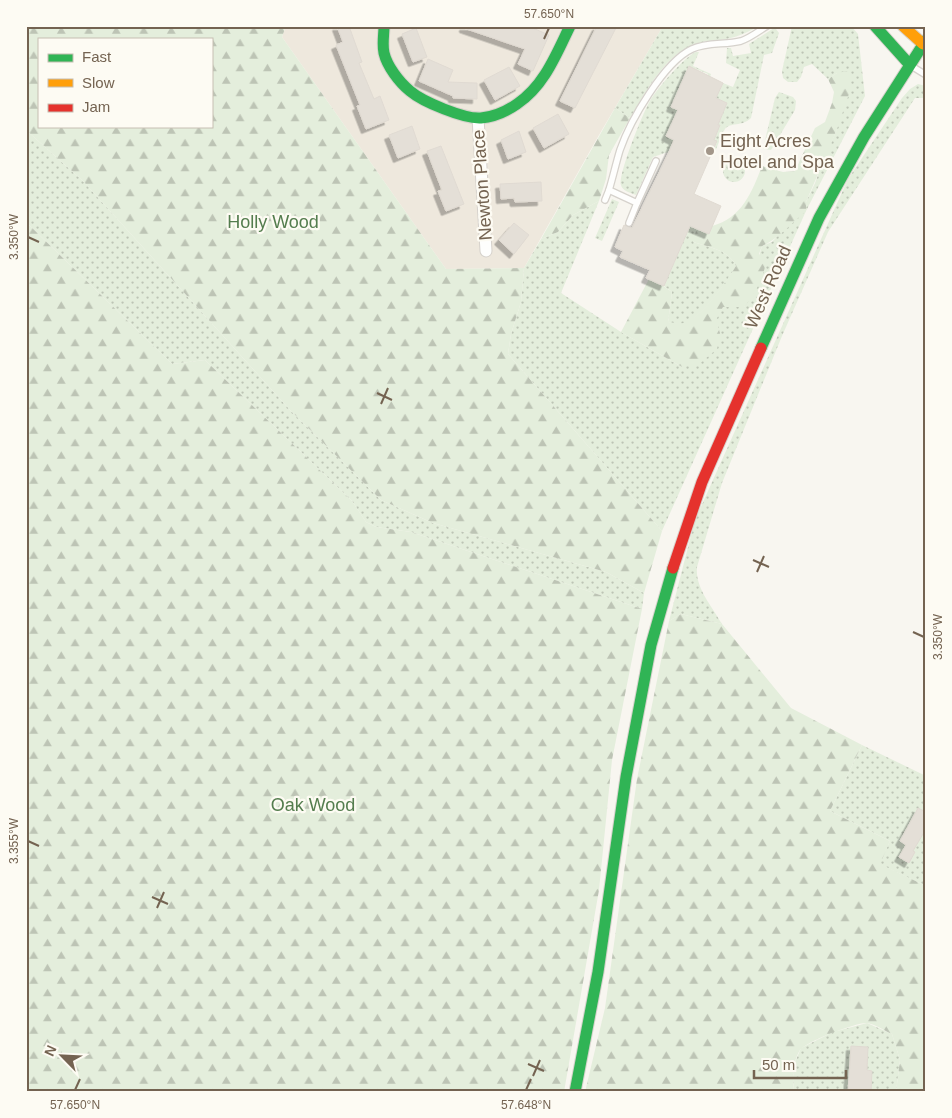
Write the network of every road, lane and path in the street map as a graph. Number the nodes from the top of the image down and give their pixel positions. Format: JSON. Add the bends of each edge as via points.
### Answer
{"nodes":[{"id":1,"x":384,"y":26,"type":"edge"},
{"id":2,"x":570,"y":26,"type":"edge"},
{"id":3,"x":767,"y":26,"type":"edge"},
{"id":4,"x":875,"y":26,"type":"edge"},
{"id":5,"x":903,"y":26,"type":"edge"},
{"id":6,"x":924,"y":42,"type":"edge"},
{"id":7,"x":909,"y":64,"type":"junction"},
{"id":8,"x":926,"y":75,"type":"edge"},
{"id":9,"x":478,"y":118,"type":"junction"},
{"id":10,"x":656,"y":161,"type":"dead end"},
{"id":11,"x":609,"y":190,"type":"junction"},
{"id":12,"x":605,"y":200,"type":"dead end"},
{"id":13,"x":637,"y":203,"type":"junction"},
{"id":14,"x":629,"y":223,"type":"dead end"},
{"id":15,"x":486,"y":251,"type":"dead end"},
{"id":16,"x":575,"y":1092,"type":"edge"}],
"edges":[{"from":1,"to":9,"type":"main road","via":[[384,52],[410,90],[439,106]]},
{"from":2,"to":9,"type":"main road","via":[[540,84],[518,104],[503,112]]},
{"from":3,"to":11,"type":"lane","via":[[742,40],[697,47],[673,64],[639,110],[620,149]]},
{"from":4,"to":7,"type":"main road"},
{"from":5,"to":6,"type":"main road"},
{"from":6,"to":7,"type":"main road","name":"West Road"},
{"from":7,"to":8,"type":"lane"},
{"from":7,"to":16,"type":"main road","name":"West Road","via":[[819,218],[702,482],[674,564],[651,645],[630,758],[598,972]]},
{"from":9,"to":15,"type":"street","name":"Newton Place"},
{"from":10,"to":13,"type":"lane"},
{"from":11,"to":12,"type":"lane"},
{"from":11,"to":13,"type":"lane"},
{"from":13,"to":14,"type":"lane"}]}
